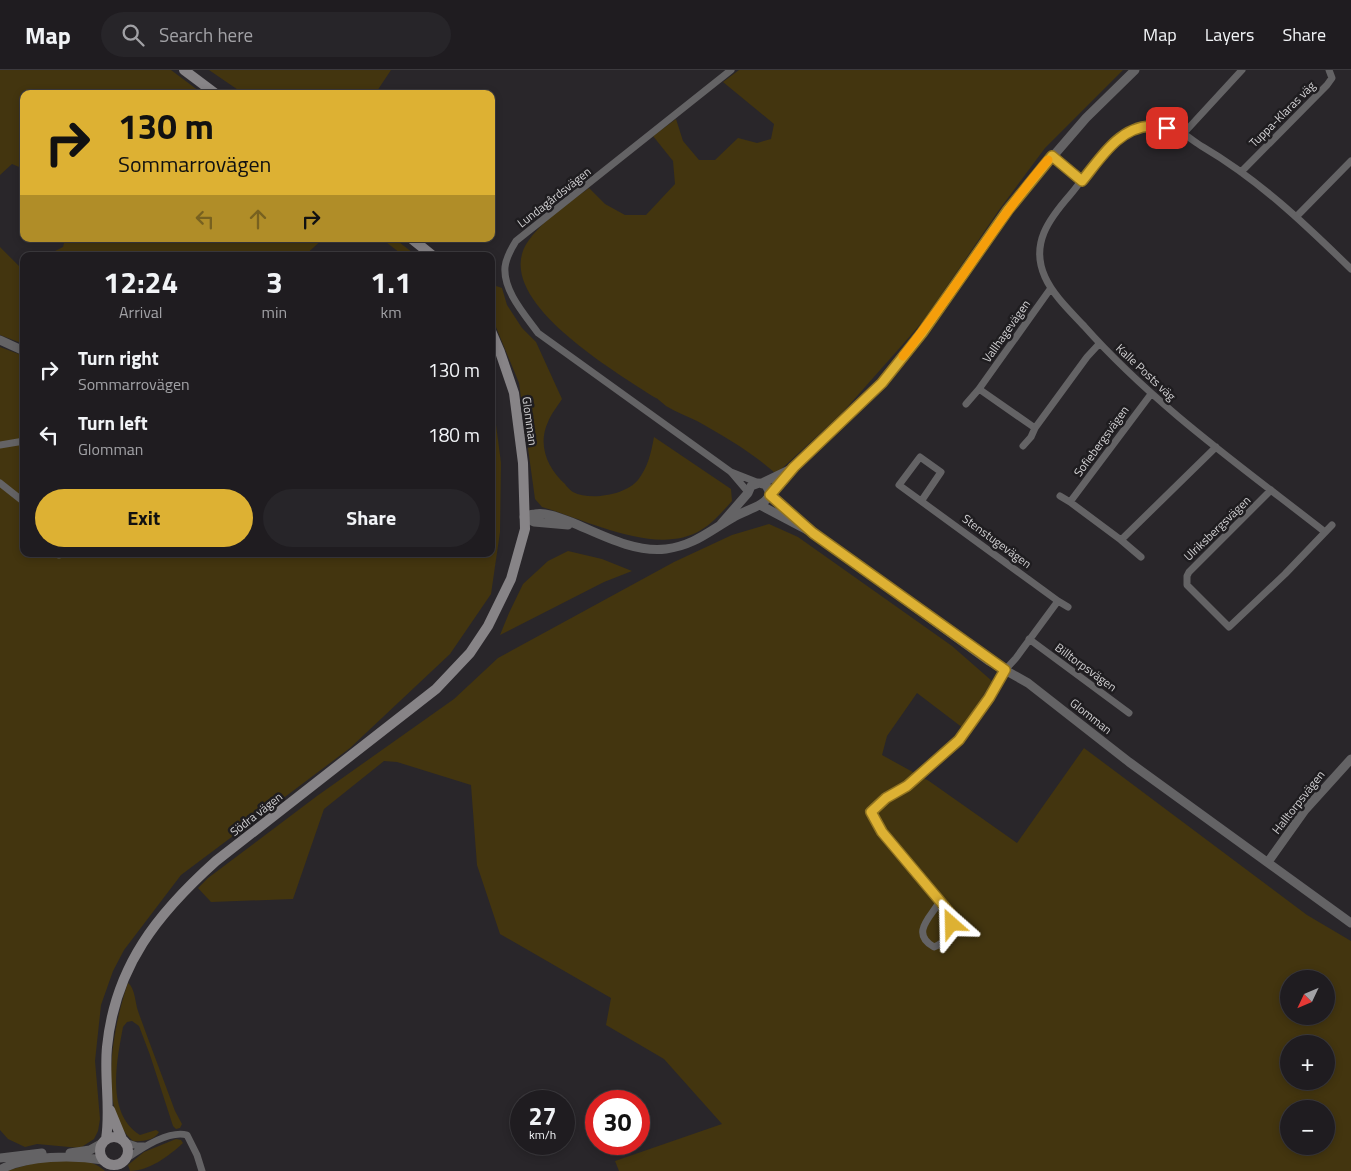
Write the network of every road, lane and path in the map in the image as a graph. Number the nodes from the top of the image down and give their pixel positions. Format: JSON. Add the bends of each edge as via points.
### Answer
{"nodes":[{"id":1,"x":184,"y":70,"type":"edge"},
{"id":2,"x":731,"y":70,"type":"edge"},
{"id":3,"x":1135,"y":70,"type":"edge"},
{"id":4,"x":1242,"y":70,"type":"edge"},
{"id":5,"x":1329,"y":70,"type":"edge"},
{"id":6,"x":211,"y":90,"type":"edge"},
{"id":7,"x":1183,"y":134,"type":"junction"},
{"id":8,"x":1052,"y":156,"type":"junction"},
{"id":9,"x":1351,"y":161,"type":"edge"},
{"id":10,"x":1241,"y":172,"type":"junction"},
{"id":11,"x":1082,"y":181,"type":"junction"},
{"id":12,"x":1297,"y":216,"type":"junction"},
{"id":13,"x":416,"y":242,"type":"edge"},
{"id":14,"x":428,"y":252,"type":"edge"},
{"id":15,"x":1350,"y":266,"type":"edge"},
{"id":16,"x":1052,"y":288,"type":"junction"},
{"id":17,"x":0,"y":340,"type":"edge"},
{"id":18,"x":495,"y":340,"type":"edge"},
{"id":19,"x":1099,"y":344,"type":"junction"},
{"id":20,"x":20,"y":348,"type":"edge"},
{"id":21,"x":980,"y":389,"type":"junction"},
{"id":22,"x":1151,"y":394,"type":"junction"},
{"id":23,"x":966,"y":404,"type":"dead end"},
{"id":24,"x":1035,"y":428,"type":"junction"},
{"id":25,"x":20,"y":442,"type":"edge"},
{"id":26,"x":0,"y":445,"type":"edge"},
{"id":27,"x":1023,"y":446,"type":"dead end"},
{"id":28,"x":1216,"y":447,"type":"junction"},
{"id":29,"x":794,"y":467,"type":"junction"},
{"id":30,"x":731,"y":472,"type":"junction"},
{"id":31,"x":0,"y":483,"type":"edge"},
{"id":32,"x":761,"y":483,"type":"junction"},
{"id":33,"x":1271,"y":490,"type":"junction"},
{"id":34,"x":748,"y":493,"type":"junction"},
{"id":35,"x":770,"y":494,"type":"junction"},
{"id":36,"x":1060,"y":496,"type":"dead end"},
{"id":37,"x":20,"y":499,"type":"edge"},
{"id":38,"x":922,"y":500,"type":"junction"},
{"id":39,"x":1070,"y":502,"type":"junction"},
{"id":40,"x":759,"y":505,"type":"junction"},
{"id":41,"x":524,"y":517,"type":"junction"},
{"id":42,"x":721,"y":524,"type":"junction"},
{"id":43,"x":1332,"y":525,"type":"dead end"},
{"id":44,"x":1325,"y":532,"type":"junction"},
{"id":45,"x":813,"y":533,"type":"junction"},
{"id":46,"x":1121,"y":540,"type":"junction"},
{"id":47,"x":1141,"y":558,"type":"dead end"},
{"id":48,"x":1058,"y":601,"type":"junction"},
{"id":49,"x":1068,"y":607,"type":"dead end"},
{"id":50,"x":1229,"y":627,"type":"junction"},
{"id":51,"x":1223,"y":635,"type":"dead end"},
{"id":52,"x":1029,"y":639,"type":"junction"},
{"id":53,"x":1005,"y":670,"type":"junction"},
{"id":54,"x":1130,"y":713,"type":"dead end"},
{"id":55,"x":1351,"y":759,"type":"edge"},
{"id":56,"x":1268,"y":862,"type":"junction"},
{"id":57,"x":940,"y":900,"type":"junction"},
{"id":58,"x":1351,"y":923,"type":"edge"},
{"id":59,"x":107,"y":1101,"type":"junction"},
{"id":60,"x":124,"y":1141,"type":"junction"},
{"id":61,"x":104,"y":1142,"type":"junction"},
{"id":62,"x":144,"y":1146,"type":"junction"},
{"id":63,"x":0,"y":1158,"type":"edge"},
{"id":64,"x":124,"y":1164,"type":"edge"},
{"id":65,"x":108,"y":1165,"type":"edge"},
{"id":66,"x":3,"y":1168,"type":"edge"},
{"id":67,"x":202,"y":1171,"type":"edge"}],
"edges":[{"from":1,"to":6,"type":"main road"},
{"from":2,"to":30,"type":"street","name":"Lundagårdsvägen","via":[[516,241],[509,253],[506,279],[520,309],[538,333]]},
{"from":3,"to":8,"type":"street"},
{"from":4,"to":7,"type":"street"},
{"from":5,"to":10,"type":"street","name":"Tuppa-Klaras väg","via":[[1332,78],[1327,85]]},
{"from":7,"to":10,"type":"street","name":"Kalle Posts väg"},
{"from":7,"to":11,"type":"street","name":"Kalle Posts väg","via":[[1151,126],[1134,129],[1107,150]]},
{"from":8,"to":11,"type":"street"},
{"from":8,"to":29,"type":"street","via":[[994,228],[922,333],[882,383]]},
{"from":9,"to":12,"type":"street"},
{"from":10,"to":12,"type":"street","name":"Kalle Posts väg"},
{"from":11,"to":16,"type":"street","name":"Kalle Posts väg","via":[[1051,217],[1040,240],[1040,265]]},
{"from":12,"to":15,"type":"street","name":"Kalle Posts väg"},
{"from":13,"to":14,"type":"main road"},
{"from":16,"to":19,"type":"street","name":"Kalle Posts väg"},
{"from":16,"to":21,"type":"street","name":"Vallhagevägen"},
{"from":17,"to":20,"type":"street"},
{"from":18,"to":41,"type":"main road","name":"Glomman","via":[[514,393],[523,464]]},
{"from":19,"to":22,"type":"street","name":"Kalle Posts väg"},
{"from":19,"to":24,"type":"street"},
{"from":21,"to":23,"type":"street","name":"Vallhagevägen"},
{"from":21,"to":24,"type":"street"},
{"from":22,"to":28,"type":"street","name":"Kalle Posts väg"},
{"from":22,"to":39,"type":"street","name":"Sofiebergsvägen"},
{"from":24,"to":27,"type":"street"},
{"from":25,"to":26,"type":"street"},
{"from":28,"to":33,"type":"street","name":"Kalle Posts väg"},
{"from":28,"to":46,"type":"street"},
{"from":29,"to":32,"type":"street"},
{"from":29,"to":35,"type":"street"},
{"from":30,"to":32,"type":"street","name":"Lundagårdsvägen"},
{"from":30,"to":34,"type":"street","name":"Lundagårdsvägen"},
{"from":31,"to":37,"type":"street"},
{"from":32,"to":34,"type":"street","via":[[751,486]]},
{"from":32,"to":35,"type":"street","via":[[766,485]]},
{"from":33,"to":44,"type":"street","name":"Kalle Posts väg"},
{"from":33,"to":50,"type":"street","name":"Ulriksbergsvägen","via":[[1188,572],[1187,585]]},
{"from":34,"to":40,"type":"street","via":[[750,501]]},
{"from":34,"to":42,"type":"street"},
{"from":35,"to":40,"type":"street","via":[[767,502]]},
{"from":35,"to":45,"type":"street","name":"Glomman"},
{"from":36,"to":39,"type":"street"},
{"from":38,"to":38,"type":"street","name":"Stenstugevägen","via":[[899,484],[920,457],[941,472]]},
{"from":38,"to":48,"type":"street","name":"Stenstugevägen"},
{"from":39,"to":46,"type":"street"},
{"from":40,"to":42,"type":"street"},
{"from":40,"to":45,"type":"street","name":"Glomman"},
{"from":41,"to":42,"type":"street","via":[[535,514],[556,516],[622,543],[664,549],[698,540]]},
{"from":41,"to":59,"type":"main road","name":"Södra vägen","via":[[504,595],[470,653],[436,689],[216,861],[190,884],[145,937],[125,978],[112,1016],[107,1047]]},
{"from":43,"to":44,"type":"street"},
{"from":44,"to":50,"type":"street"},
{"from":45,"to":53,"type":"street","name":"Glomman"},
{"from":46,"to":47,"type":"street"},
{"from":48,"to":49,"type":"street","name":"Stenstugevägen"},
{"from":48,"to":52,"type":"street"},
{"from":50,"to":51,"type":"street"},
{"from":52,"to":53,"type":"street"},
{"from":52,"to":54,"type":"street","name":"Billtorpsvägen"},
{"from":53,"to":56,"type":"street","name":"Glomman","via":[[1028,683]]},
{"from":53,"to":57,"type":"street","via":[[959,740],[907,786],[886,798],[871,812],[882,832]]},
{"from":55,"to":56,"type":"street","name":"Halltorpsvägen","via":[[1304,810]]},
{"from":56,"to":58,"type":"street","name":"Glomman"},
{"from":57,"to":57,"type":"street","via":[[923,928],[928,944],[934,947],[951,932],[950,913]]},
{"from":59,"to":60,"type":"main road","name":"Södra vägen"},
{"from":59,"to":61,"type":"main road","name":"Södra vägen"},
{"from":60,"to":61,"type":"main road","via":[[114,1137]]},
{"from":60,"to":62,"type":"street","via":[[133,1146]]},
{"from":60,"to":64,"type":"main road","via":[[128,1151]]},
{"from":61,"to":63,"type":"street","via":[[80,1152]]},
{"from":61,"to":65,"type":"main road","via":[[100,1153]]},
{"from":62,"to":64,"type":"street"},
{"from":62,"to":67,"type":"street","via":[[180,1133],[187,1135]]},
{"from":63,"to":66,"type":"street"},
{"from":64,"to":65,"type":"main road"},
{"from":65,"to":66,"type":"street","via":[[60,1157],[22,1161]]}]}
